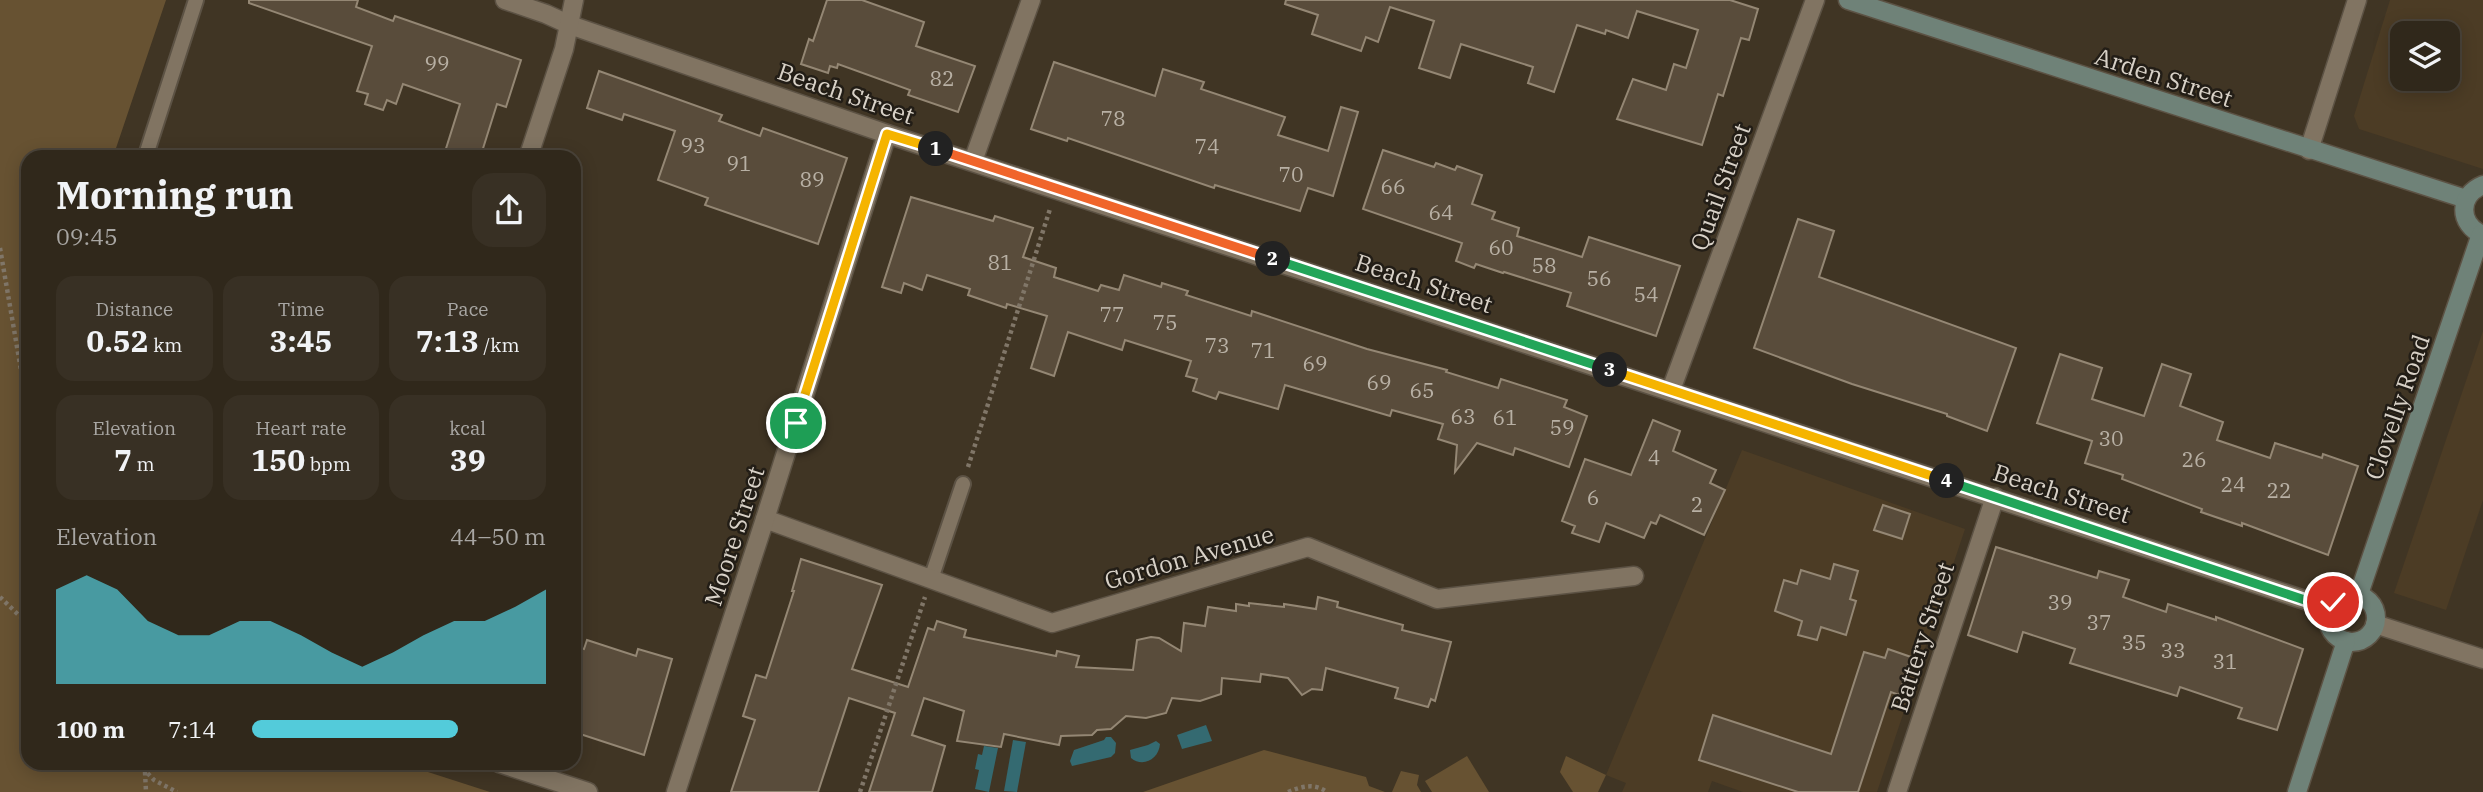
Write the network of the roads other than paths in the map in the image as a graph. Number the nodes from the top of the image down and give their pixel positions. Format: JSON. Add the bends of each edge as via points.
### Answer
{"nodes":[{"id":1,"x":196,"y":0,"type":"edge"},
{"id":2,"x":505,"y":0,"type":"edge"},
{"id":3,"x":574,"y":0,"type":"edge"},
{"id":4,"x":1031,"y":0,"type":"edge"},
{"id":5,"x":1815,"y":0,"type":"edge"},
{"id":6,"x":1848,"y":0,"type":"edge"},
{"id":7,"x":2357,"y":0,"type":"edge"},
{"id":8,"x":570,"y":25,"type":"junction"},
{"id":9,"x":887,"y":134,"type":"junction"},
{"id":10,"x":148,"y":150,"type":"edge"},
{"id":11,"x":531,"y":150,"type":"edge"},
{"id":12,"x":2309,"y":150,"type":"junction"},
{"id":13,"x":973,"y":161,"type":"junction"},
{"id":14,"x":2483,"y":185,"type":"edge"},
{"id":15,"x":2466,"y":199,"type":"junction"},
{"id":16,"x":2482,"y":235,"type":"edge"},
{"id":17,"x":1671,"y":390,"type":"junction"},
{"id":18,"x":962,"y":484,"type":"road end"},
{"id":19,"x":1995,"y":497,"type":"junction"},
{"id":20,"x":765,"y":519,"type":"junction"},
{"id":21,"x":1634,"y":576,"type":"dead end"},
{"id":22,"x":930,"y":579,"type":"junction"},
{"id":23,"x":2359,"y":594,"type":"junction"},
{"id":24,"x":2329,"y":608,"type":"junction"},
{"id":25,"x":2375,"y":624,"type":"junction"},
{"id":26,"x":2346,"y":642,"type":"junction"},
{"id":27,"x":2483,"y":659,"type":"edge"},
{"id":28,"x":520,"y":770,"type":"edge"},
{"id":29,"x":588,"y":792,"type":"edge"},
{"id":30,"x":676,"y":792,"type":"edge"},
{"id":31,"x":1897,"y":792,"type":"edge"},
{"id":32,"x":2297,"y":792,"type":"edge"}],
"edges":[{"from":1,"to":10,"type":"lane"},
{"from":2,"to":8,"type":"street","name":"Beach Street"},
{"from":3,"to":8,"type":"street"},
{"from":4,"to":13,"type":"street"},
{"from":5,"to":17,"type":"street","name":"Quail Street"},
{"from":6,"to":12,"type":"main road","name":"Arden Street"},
{"from":7,"to":12,"type":"street"},
{"from":8,"to":9,"type":"street","name":"Beach Street"},
{"from":8,"to":11,"type":"street"},
{"from":9,"to":13,"type":"street","name":"Beach Street"},
{"from":9,"to":20,"type":"street","name":"Moore Street"},
{"from":12,"to":15,"type":"main road","name":"Arden Street"},
{"from":13,"to":17,"type":"street","name":"Beach Street"},
{"from":14,"to":15,"type":"main road"},
{"from":15,"to":16,"type":"main road","via":[[2465,220]]},
{"from":16,"to":23,"type":"main road","name":"Clovelly Road"},
{"from":17,"to":19,"type":"street","name":"Beach Street"},
{"from":18,"to":22,"type":"lane"},
{"from":19,"to":24,"type":"street","name":"Beach Street"},
{"from":19,"to":31,"type":"street","name":"Battery Street"},
{"from":20,"to":22,"type":"street","name":"Gordon Avenue"},
{"from":20,"to":30,"type":"street","name":"Moore Street"},
{"from":21,"to":22,"type":"street","name":"Gordon Avenue","via":[[1437,598],[1308,547],[1052,622]]},
{"from":23,"to":24,"type":"main road","via":[[2345,594]]},
{"from":23,"to":25,"type":"main road","via":[[2375,609]]},
{"from":24,"to":26,"type":"main road","via":[[2332,633]]},
{"from":25,"to":26,"type":"main road","via":[[2361,640]]},
{"from":25,"to":27,"type":"street"},
{"from":26,"to":32,"type":"main road"},
{"from":28,"to":29,"type":"street"}]}
